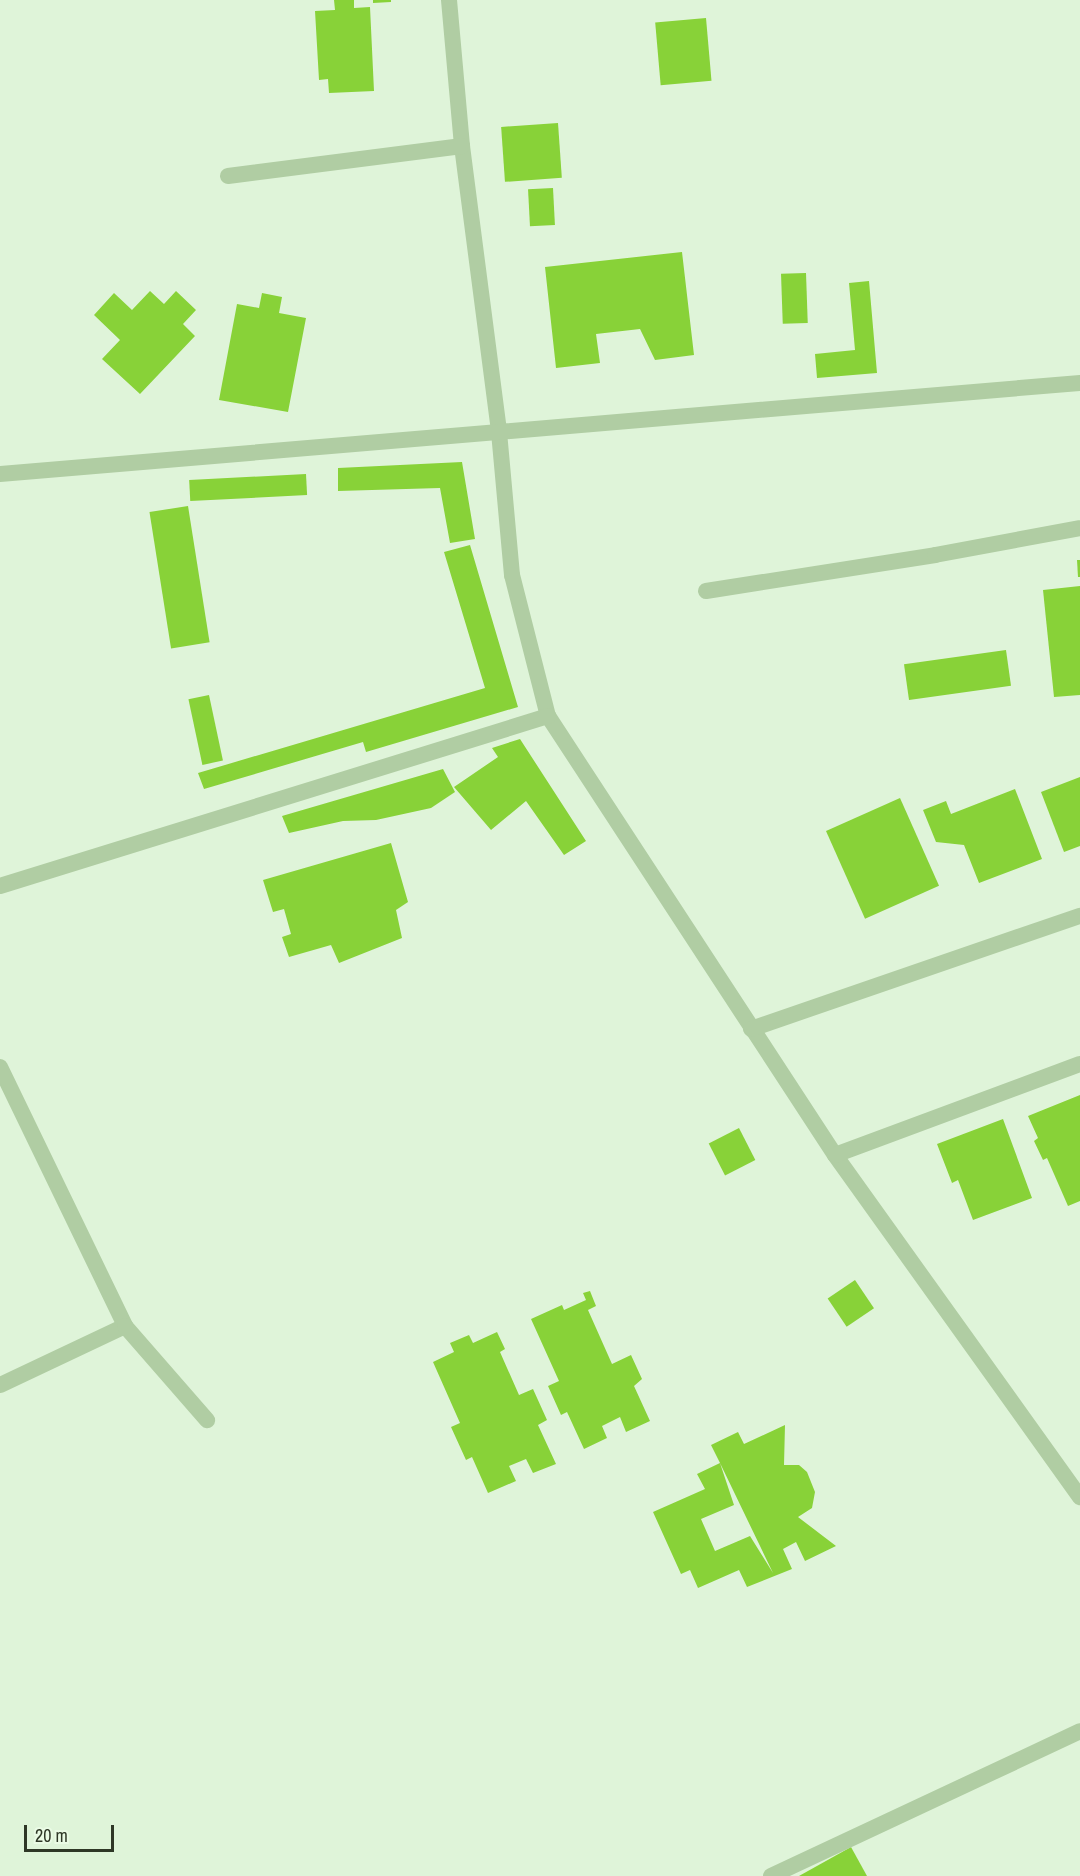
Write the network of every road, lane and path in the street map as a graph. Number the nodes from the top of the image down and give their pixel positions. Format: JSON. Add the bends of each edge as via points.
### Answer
{"nodes":[{"id":1,"x":449,"y":0,"type":"edge"},
{"id":2,"x":462,"y":146,"type":"junction"},
{"id":3,"x":228,"y":176,"type":"dead end"},
{"id":4,"x":1080,"y":383,"type":"edge"},
{"id":5,"x":499,"y":432,"type":"junction"},
{"id":6,"x":0,"y":474,"type":"edge"},
{"id":7,"x":1080,"y":528,"type":"edge"},
{"id":8,"x":706,"y":591,"type":"dead end"},
{"id":9,"x":548,"y":716,"type":"junction"},
{"id":10,"x":0,"y":886,"type":"edge"},
{"id":11,"x":1080,"y":916,"type":"edge"},
{"id":12,"x":751,"y":1029,"type":"junction"},
{"id":13,"x":1080,"y":1064,"type":"edge"},
{"id":14,"x":0,"y":1067,"type":"edge"},
{"id":15,"x":835,"y":1155,"type":"junction"},
{"id":16,"x":125,"y":1326,"type":"junction"},
{"id":17,"x":0,"y":1385,"type":"edge"},
{"id":18,"x":207,"y":1420,"type":"dead end"},
{"id":19,"x":1077,"y":1486,"type":"edge"},
{"id":20,"x":1080,"y":1731,"type":"edge"},
{"id":21,"x":771,"y":1876,"type":"edge"}],
"edges":[{"from":1,"to":2,"type":"street"},
{"from":2,"to":3,"type":"street"},
{"from":2,"to":5,"type":"street"},
{"from":4,"to":5,"type":"street"},
{"from":5,"to":6,"type":"street"},
{"from":5,"to":9,"type":"street","via":[[512,575]]},
{"from":7,"to":8,"type":"street"},
{"from":9,"to":10,"type":"street"},
{"from":9,"to":12,"type":"street"},
{"from":11,"to":12,"type":"street"},
{"from":12,"to":15,"type":"street"},
{"from":13,"to":15,"type":"street"},
{"from":14,"to":16,"type":"street"},
{"from":15,"to":19,"type":"street"},
{"from":16,"to":17,"type":"street"},
{"from":16,"to":18,"type":"street"},
{"from":20,"to":21,"type":"street"}]}
